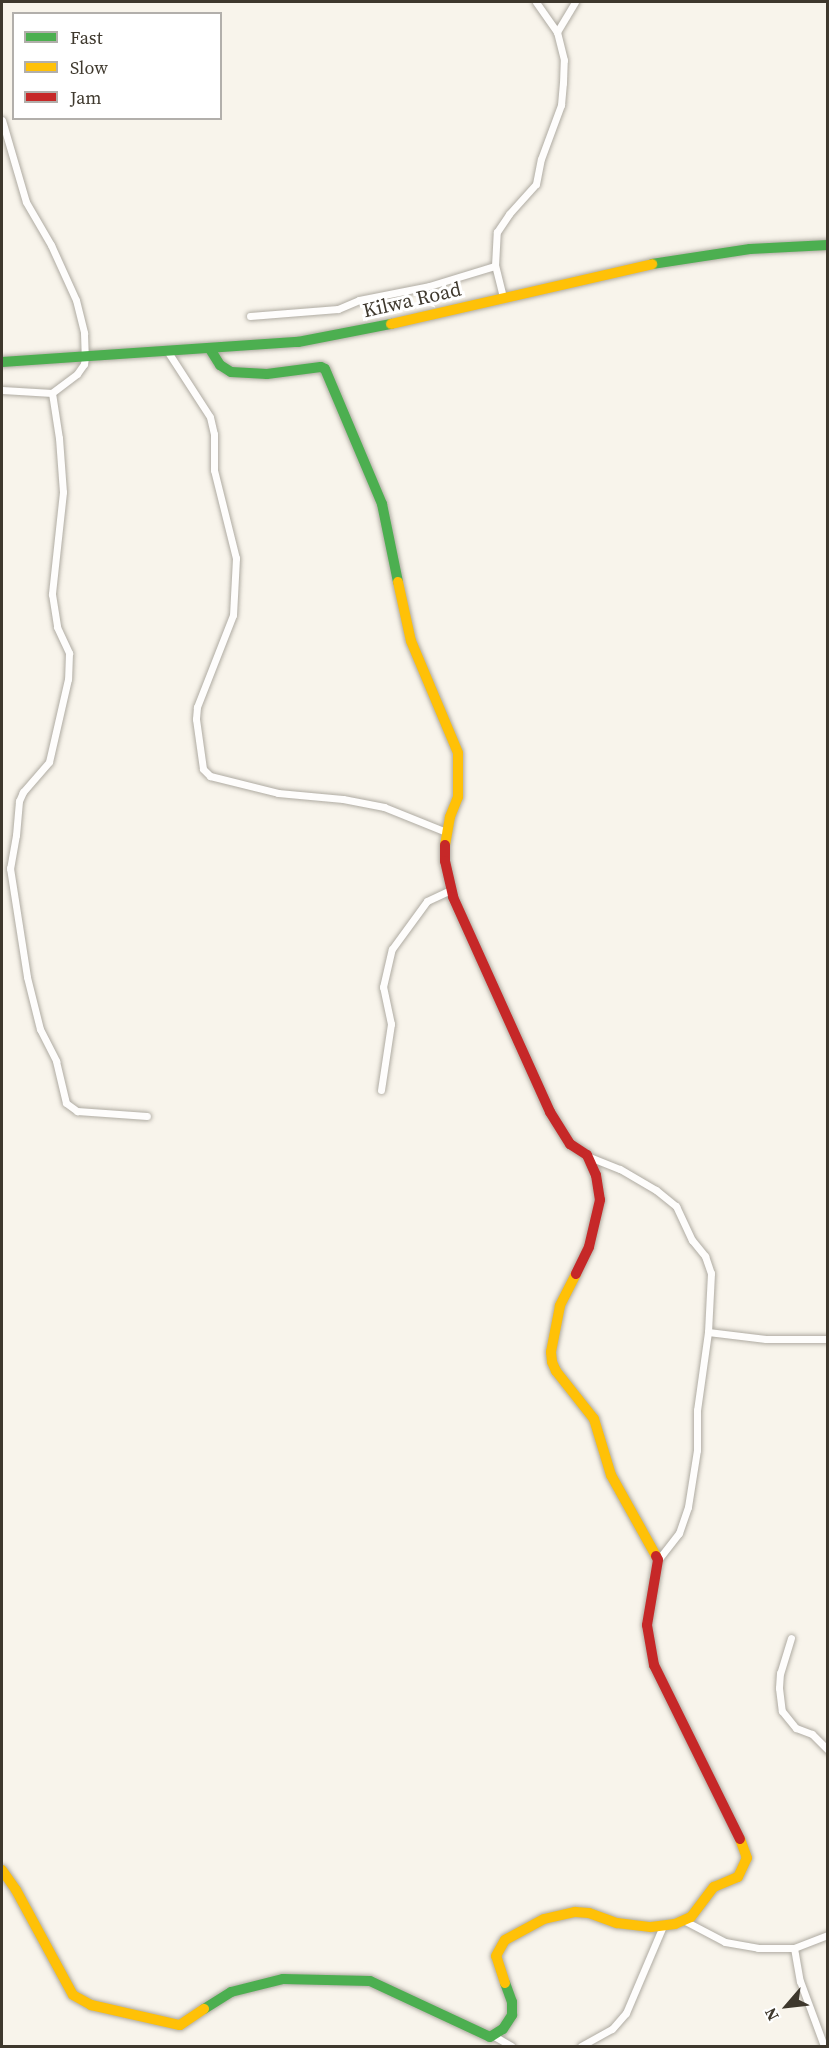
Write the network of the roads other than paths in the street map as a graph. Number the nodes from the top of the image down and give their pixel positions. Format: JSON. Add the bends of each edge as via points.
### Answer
{"nodes":[{"id":1,"x":536,"y":2,"type":"edge"},
{"id":2,"x":575,"y":2,"type":"edge"},
{"id":3,"x":557,"y":32,"type":"junction"},
{"id":4,"x":2,"y":120,"type":"edge"},
{"id":5,"x":828,"y":245,"type":"edge"},
{"id":6,"x":495,"y":266,"type":"junction"},
{"id":7,"x":503,"y":297,"type":"junction"},
{"id":8,"x":250,"y":316,"type":"dead end"},
{"id":9,"x":210,"y":349,"type":"junction"},
{"id":10,"x":168,"y":352,"type":"junction"},
{"id":11,"x":85,"y":357,"type":"junction"},
{"id":12,"x":2,"y":362,"type":"edge"},
{"id":13,"x":2,"y":390,"type":"edge"},
{"id":14,"x":52,"y":393,"type":"junction"},
{"id":15,"x":446,"y":832,"type":"junction"},
{"id":16,"x":451,"y":890,"type":"junction"},
{"id":17,"x":381,"y":1090,"type":"dead end"},
{"id":18,"x":147,"y":1116,"type":"dead end"},
{"id":19,"x":587,"y":1155,"type":"junction"},
{"id":20,"x":708,"y":1332,"type":"junction"},
{"id":21,"x":828,"y":1339,"type":"edge"},
{"id":22,"x":658,"y":1560,"type":"junction"},
{"id":23,"x":791,"y":1638,"type":"dead end"},
{"id":24,"x":828,"y":1750,"type":"edge"},
{"id":25,"x":2,"y":1870,"type":"edge"},
{"id":26,"x":685,"y":1921,"type":"junction"},
{"id":27,"x":663,"y":1926,"type":"junction"},
{"id":28,"x":828,"y":1935,"type":"edge"},
{"id":29,"x":794,"y":1948,"type":"junction"},
{"id":30,"x":494,"y":2036,"type":"junction"},
{"id":31,"x":511,"y":2046,"type":"edge"},
{"id":32,"x":581,"y":2046,"type":"edge"},
{"id":33,"x":824,"y":2046,"type":"edge"}],
"edges":[{"from":1,"to":3,"type":"street"},
{"from":2,"to":3,"type":"street"},
{"from":3,"to":6,"type":"street","via":[[564,60],[561,105],[536,184],[497,232]]},
{"from":4,"to":11,"type":"street","via":[[26,202],[51,244],[76,300]]},
{"from":5,"to":7,"type":"main road","name":"Kilwa Road","via":[[750,249],[669,260]]},
{"from":6,"to":7,"type":"street"},
{"from":6,"to":8,"type":"street","via":[[429,286],[358,300],[338,309]]},
{"from":7,"to":9,"type":"main road","name":"Kilwa Road","via":[[298,342]]},
{"from":9,"to":10,"type":"main road","name":"Kilwa Road"},
{"from":9,"to":15,"type":"main road","via":[[220,365],[231,372],[267,374],[321,367],[327,371],[382,504],[411,641],[458,753],[458,796]]},
{"from":10,"to":11,"type":"main road","name":"Kilwa Road"},
{"from":10,"to":15,"type":"street","via":[[210,417],[214,470],[237,558],[233,615],[197,707],[206,773],[279,794],[375,805]]},
{"from":11,"to":12,"type":"main road","name":"Kilwa Road"},
{"from":11,"to":14,"type":"street","via":[[77,374]]},
{"from":13,"to":14,"type":"street"},
{"from":14,"to":18,"type":"street","via":[[63,492],[51,594],[57,627],[69,653],[69,680],[49,762],[19,801],[10,868],[27,977],[66,1103],[77,1111]]},
{"from":15,"to":16,"type":"main road","via":[[445,861]]},
{"from":16,"to":17,"type":"street","via":[[427,901],[393,949],[383,987],[391,1024]]},
{"from":16,"to":19,"type":"main road","via":[[550,1112],[570,1144]]},
{"from":19,"to":20,"type":"street","via":[[656,1190],[681,1212],[711,1274]]},
{"from":19,"to":22,"type":"main road","via":[[596,1175],[600,1200],[589,1247],[560,1305],[552,1362],[594,1419],[611,1475]]},
{"from":20,"to":21,"type":"street","via":[[766,1339]]},
{"from":20,"to":22,"type":"street","via":[[698,1399],[698,1450],[688,1507],[679,1533]]},
{"from":22,"to":26,"type":"main road","via":[[647,1625],[654,1665],[747,1853],[738,1877],[710,1891]]},
{"from":23,"to":24,"type":"street","via":[[780,1673],[782,1711],[796,1728],[812,1734]]},
{"from":25,"to":30,"type":"main road","via":[[73,1995],[91,2005],[180,2025],[231,1992],[283,1979],[370,1981],[472,2030]]},
{"from":26,"to":27,"type":"main road"},
{"from":26,"to":29,"type":"street","via":[[732,1945]]},
{"from":27,"to":30,"type":"main road","via":[[617,1923],[575,1912],[544,1919],[512,1934],[496,1956],[513,2009],[509,2020]]},
{"from":27,"to":32,"type":"street","via":[[626,2013],[612,2029]]},
{"from":28,"to":29,"type":"street"},
{"from":29,"to":33,"type":"street","via":[[800,1981]]},
{"from":30,"to":31,"type":"street"}]}
